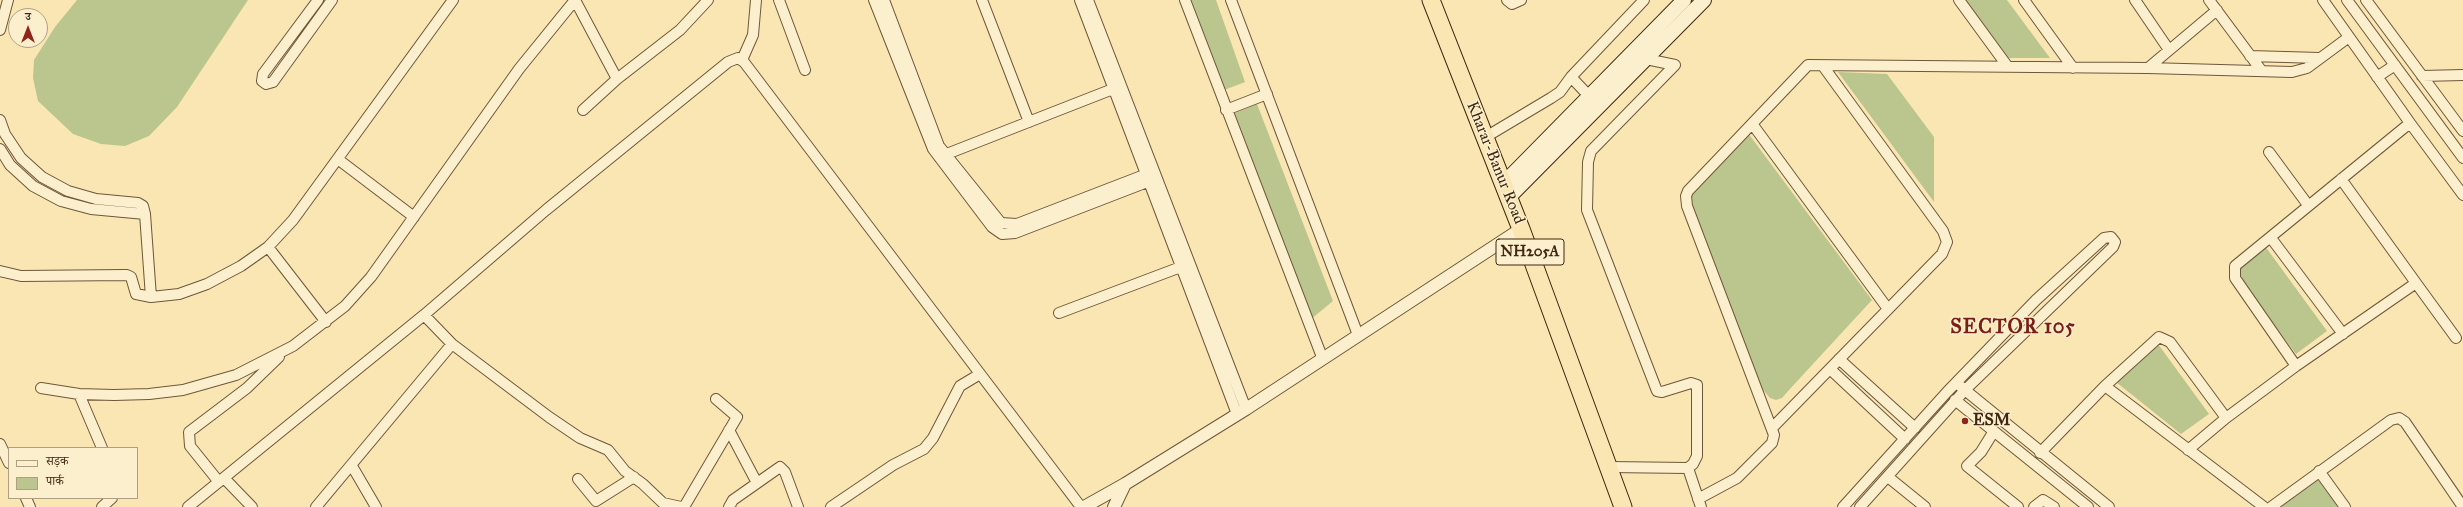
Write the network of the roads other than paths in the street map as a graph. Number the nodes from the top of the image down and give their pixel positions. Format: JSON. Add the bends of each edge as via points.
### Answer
{"nodes":[{"id":1,"x":8,"y":0,"type":"edge"},
{"id":2,"x":318,"y":0,"type":"edge"},
{"id":3,"x":332,"y":0,"type":"edge"},
{"id":4,"x":708,"y":0,"type":"edge"},
{"id":5,"x":756,"y":0,"type":"edge"},
{"id":6,"x":779,"y":0,"type":"edge"},
{"id":7,"x":874,"y":0,"type":"edge"},
{"id":8,"x":884,"y":0,"type":"edge"},
{"id":9,"x":982,"y":0,"type":"edge"},
{"id":10,"x":1080,"y":0,"type":"edge"},
{"id":11,"x":1088,"y":0,"type":"edge"},
{"id":12,"x":1184,"y":0,"type":"edge"},
{"id":13,"x":1230,"y":0,"type":"edge"},
{"id":14,"x":1431,"y":0,"type":"edge"},
{"id":15,"x":1507,"y":0,"type":"edge"},
{"id":16,"x":1521,"y":0,"type":"edge"},
{"id":17,"x":1644,"y":0,"type":"edge"},
{"id":18,"x":1684,"y":0,"type":"edge"},
{"id":19,"x":1704,"y":0,"type":"edge"},
{"id":20,"x":1960,"y":0,"type":"edge"},
{"id":21,"x":2024,"y":0,"type":"edge"},
{"id":22,"x":2135,"y":0,"type":"edge"},
{"id":23,"x":2209,"y":0,"type":"edge"},
{"id":24,"x":2323,"y":0,"type":"edge"},
{"id":25,"x":2347,"y":0,"type":"edge"},
{"id":26,"x":2366,"y":0,"type":"edge"},
{"id":27,"x":448,"y":2,"type":"edge"},
{"id":28,"x":2217,"y":10,"type":"junction"},
{"id":29,"x":0,"y":30,"type":"edge"},
{"id":30,"x":2349,"y":37,"type":"junction"},
{"id":31,"x":2169,"y":50,"type":"junction"},
{"id":32,"x":2250,"y":56,"type":"junction"},
{"id":33,"x":2320,"y":58,"type":"junction"},
{"id":34,"x":742,"y":60,"type":"junction"},
{"id":35,"x":1646,"y":60,"type":"junction"},
{"id":36,"x":2395,"y":65,"type":"junction"},
{"id":37,"x":1823,"y":66,"type":"junction"},
{"id":38,"x":2008,"y":67,"type":"junction"},
{"id":39,"x":2073,"y":68,"type":"junction"},
{"id":40,"x":2148,"y":68,"type":"junction"},
{"id":41,"x":806,"y":70,"type":"dead end"},
{"id":42,"x":2261,"y":70,"type":"junction"},
{"id":43,"x":2463,"y":75,"type":"edge"},
{"id":44,"x":2422,"y":76,"type":"junction"},
{"id":45,"x":1572,"y":77,"type":"junction"},
{"id":46,"x":2377,"y":77,"type":"junction"},
{"id":47,"x":617,"y":79,"type":"junction"},
{"id":48,"x":1117,"y":87,"type":"junction"},
{"id":49,"x":1267,"y":94,"type":"junction"},
{"id":50,"x":1590,"y":97,"type":"junction"},
{"id":51,"x":582,"y":110,"type":"dead end"},
{"id":52,"x":1226,"y":110,"type":"junction"},
{"id":53,"x":0,"y":120,"type":"edge"},
{"id":54,"x":1029,"y":122,"type":"junction"},
{"id":55,"x":2410,"y":123,"type":"junction"},
{"id":56,"x":1753,"y":124,"type":"junction"},
{"id":57,"x":2463,"y":131,"type":"edge"},
{"id":58,"x":1484,"y":138,"type":"junction"},
{"id":59,"x":0,"y":149,"type":"edge"},
{"id":60,"x":2269,"y":152,"type":"dead end"},
{"id":61,"x":941,"y":156,"type":"junction"},
{"id":62,"x":2463,"y":158,"type":"edge"},
{"id":63,"x":339,"y":160,"type":"junction"},
{"id":64,"x":1152,"y":176,"type":"junction"},
{"id":65,"x":2341,"y":179,"type":"junction"},
{"id":66,"x":1506,"y":191,"type":"junction"},
{"id":67,"x":2463,"y":195,"type":"edge"},
{"id":68,"x":2308,"y":205,"type":"junction"},
{"id":69,"x":145,"y":214,"type":"junction"},
{"id":70,"x":414,"y":217,"type":"junction"},
{"id":71,"x":1521,"y":228,"type":"junction"},
{"id":72,"x":2271,"y":238,"type":"junction"},
{"id":73,"x":268,"y":247,"type":"junction"},
{"id":74,"x":1185,"y":266,"type":"junction"},
{"id":75,"x":0,"y":271,"type":"edge"},
{"id":76,"x":2416,"y":283,"type":"junction"},
{"id":77,"x":151,"y":297,"type":"junction"},
{"id":78,"x":2036,"y":300,"type":"junction"},
{"id":79,"x":1888,"y":309,"type":"junction"},
{"id":80,"x":2047,"y":309,"type":"junction"},
{"id":81,"x":1059,"y":313,"type":"dead end"},
{"id":82,"x":424,"y":315,"type":"junction"},
{"id":83,"x":326,"y":322,"type":"junction"},
{"id":84,"x":2343,"y":334,"type":"junction"},
{"id":85,"x":1358,"y":335,"type":"junction"},
{"id":86,"x":2456,"y":338,"type":"dead end"},
{"id":87,"x":452,"y":344,"type":"junction"},
{"id":88,"x":285,"y":351,"type":"junction"},
{"id":89,"x":1322,"y":357,"type":"junction"},
{"id":90,"x":1839,"y":359,"type":"junction"},
{"id":91,"x":2296,"y":366,"type":"junction"},
{"id":92,"x":1830,"y":369,"type":"junction"},
{"id":93,"x":980,"y":374,"type":"junction"},
{"id":94,"x":1957,"y":382,"type":"junction"},
{"id":95,"x":2105,"y":386,"type":"junction"},
{"id":96,"x":41,"y":388,"type":"dead end"},
{"id":97,"x":1965,"y":390,"type":"junction"},
{"id":98,"x":79,"y":394,"type":"junction"},
{"id":99,"x":716,"y":399,"type":"dead end"},
{"id":100,"x":1955,"y":400,"type":"junction"},
{"id":101,"x":1242,"y":411,"type":"junction"},
{"id":102,"x":2226,"y":418,"type":"junction"},
{"id":103,"x":1773,"y":427,"type":"junction"},
{"id":104,"x":1915,"y":428,"type":"junction"},
{"id":105,"x":729,"y":430,"type":"junction"},
{"id":106,"x":1994,"y":431,"type":"junction"},
{"id":107,"x":1905,"y":439,"type":"junction"},
{"id":108,"x":0,"y":444,"type":"edge"},
{"id":109,"x":102,"y":447,"type":"edge"},
{"id":110,"x":2188,"y":450,"type":"junction"},
{"id":111,"x":2040,"y":453,"type":"junction"},
{"id":112,"x":8,"y":461,"type":"edge"},
{"id":113,"x":352,"y":466,"type":"junction"},
{"id":114,"x":1608,"y":467,"type":"junction"},
{"id":115,"x":1688,"y":468,"type":"junction"},
{"id":116,"x":2319,"y":471,"type":"junction"},
{"id":117,"x":634,"y":477,"type":"junction"},
{"id":118,"x":1888,"y":477,"type":"junction"},
{"id":119,"x":578,"y":479,"type":"dead end"},
{"id":120,"x":222,"y":480,"type":"junction"},
{"id":121,"x":757,"y":482,"type":"junction"},
{"id":122,"x":1125,"y":484,"type":"junction"},
{"id":123,"x":112,"y":499,"type":"edge"},
{"id":124,"x":1699,"y":503,"type":"edge"},
{"id":125,"x":102,"y":507,"type":"edge"},
{"id":126,"x":188,"y":507,"type":"edge"},
{"id":127,"x":252,"y":507,"type":"edge"},
{"id":128,"x":316,"y":507,"type":"edge"},
{"id":129,"x":376,"y":507,"type":"edge"},
{"id":130,"x":683,"y":507,"type":"edge"},
{"id":131,"x":729,"y":507,"type":"edge"},
{"id":132,"x":798,"y":507,"type":"edge"},
{"id":133,"x":831,"y":507,"type":"edge"},
{"id":134,"x":1081,"y":507,"type":"edge"},
{"id":135,"x":1084,"y":507,"type":"edge"},
{"id":136,"x":1114,"y":507,"type":"edge"},
{"id":137,"x":1623,"y":507,"type":"edge"},
{"id":138,"x":1843,"y":507,"type":"edge"},
{"id":139,"x":1860,"y":507,"type":"edge"},
{"id":140,"x":1925,"y":507,"type":"edge"},
{"id":141,"x":2018,"y":507,"type":"edge"},
{"id":142,"x":2034,"y":507,"type":"edge"},
{"id":143,"x":2054,"y":507,"type":"edge"},
{"id":144,"x":2088,"y":507,"type":"edge"},
{"id":145,"x":2109,"y":507,"type":"edge"},
{"id":146,"x":2264,"y":507,"type":"edge"},
{"id":147,"x":2271,"y":507,"type":"edge"},
{"id":148,"x":2346,"y":507,"type":"edge"},
{"id":149,"x":2463,"y":507,"type":"edge"}],
"edges":[{"from":1,"to":29,"type":"street"},
{"from":2,"to":3,"type":"street","via":[[263,74],[262,81],[266,84],[273,82]]},
{"from":4,"to":47,"type":"street","via":[[680,30]]},
{"from":5,"to":34,"type":"street","via":[[753,34]]},
{"from":6,"to":41,"type":"street"},
{"from":7,"to":61,"type":"street"},
{"from":8,"to":61,"type":"street"},
{"from":9,"to":54,"type":"street"},
{"from":10,"to":48,"type":"street"},
{"from":11,"to":48,"type":"street"},
{"from":12,"to":52,"type":"street"},
{"from":13,"to":49,"type":"street"},
{"from":14,"to":58,"type":"highway","name":"Kharar-Banur Road","number":"NH205A"},
{"from":15,"to":16,"type":"street","via":[[1512,4]]},
{"from":17,"to":45,"type":"street"},
{"from":18,"to":50,"type":"main road"},
{"from":19,"to":35,"type":"main road"},
{"from":20,"to":38,"type":"street"},
{"from":21,"to":39,"type":"street"},
{"from":22,"to":31,"type":"street"},
{"from":23,"to":28,"type":"street"},
{"from":24,"to":30,"type":"street"},
{"from":25,"to":36,"type":"street"},
{"from":26,"to":44,"type":"street"},
{"from":27,"to":63,"type":"street"},
{"from":28,"to":31,"type":"street"},
{"from":28,"to":32,"type":"street"},
{"from":30,"to":33,"type":"street"},
{"from":30,"to":46,"type":"street"},
{"from":31,"to":40,"type":"street"},
{"from":32,"to":33,"type":"street"},
{"from":32,"to":42,"type":"street"},
{"from":33,"to":42,"type":"street","via":[[2298,72]]},
{"from":34,"to":82,"type":"street","via":[[734,59],[722,67],[546,210]]},
{"from":34,"to":93,"type":"street"},
{"from":35,"to":66,"type":"main road"},
{"from":35,"to":115,"type":"street","via":[[1675,65],[1591,151],[1586,206],[1657,391],[1662,392],[1691,382],[1697,385],[1697,456],[1694,464]]},
{"from":36,"to":46,"type":"street"},
{"from":36,"to":62,"type":"street"},
{"from":37,"to":38,"type":"street"},
{"from":37,"to":56,"type":"street","via":[[1808,65]]},
{"from":37,"to":79,"type":"street","via":[[1946,236],[1946,248],[1942,254]]},
{"from":38,"to":39,"type":"street"},
{"from":39,"to":40,"type":"street"},
{"from":40,"to":42,"type":"street"},
{"from":43,"to":44,"type":"street"},
{"from":44,"to":57,"type":"street"},
{"from":45,"to":50,"type":"street"},
{"from":45,"to":58,"type":"street","via":[[1560,92]]},
{"from":46,"to":55,"type":"street"},
{"from":47,"to":51,"type":"street"},
{"from":47,"to":70,"type":"street","via":[[575,0],[519,69]]},
{"from":48,"to":54,"type":"street"},
{"from":48,"to":64,"type":"street"},
{"from":49,"to":52,"type":"street"},
{"from":49,"to":85,"type":"street"},
{"from":50,"to":66,"type":"main road"},
{"from":52,"to":89,"type":"street"},
{"from":53,"to":69,"type":"street","via":[[5,134],[21,158],[42,177],[75,193],[96,199],[138,203],[143,206]]},
{"from":54,"to":61,"type":"street"},
{"from":55,"to":65,"type":"street"},
{"from":55,"to":67,"type":"street"},
{"from":56,"to":79,"type":"street"},
{"from":56,"to":103,"type":"street","via":[[1688,191],[1686,200]]},
{"from":58,"to":66,"type":"highway","name":"Kharar-Banur Road","number":"NH205A"},
{"from":59,"to":69,"type":"street","via":[[10,165],[33,186],[61,201],[91,209]]},
{"from":60,"to":68,"type":"street"},
{"from":61,"to":64,"type":"street","via":[[992,227],[1002,234],[1015,234]]},
{"from":63,"to":70,"type":"street"},
{"from":63,"to":73,"type":"street","via":[[293,220]]},
{"from":64,"to":74,"type":"street"},
{"from":65,"to":68,"type":"street"},
{"from":65,"to":76,"type":"street"},
{"from":66,"to":71,"type":"highway","name":"Kharar-Banur Road","number":"NH205A"},
{"from":68,"to":72,"type":"street"},
{"from":69,"to":77,"type":"street"},
{"from":70,"to":83,"type":"street","via":[[371,277],[345,306]]},
{"from":71,"to":85,"type":"street"},
{"from":71,"to":114,"type":"highway","name":"Kharar-Banur Road","number":"NH205A"},
{"from":72,"to":84,"type":"street"},
{"from":72,"to":91,"type":"street","via":[[2235,266],[2233,274]]},
{"from":73,"to":77,"type":"street","via":[[241,266],[207,284],[179,294]]},
{"from":73,"to":83,"type":"street"},
{"from":74,"to":81,"type":"street"},
{"from":74,"to":101,"type":"street"},
{"from":75,"to":77,"type":"street","via":[[22,276],[127,275],[132,278],[136,294]]},
{"from":76,"to":84,"type":"street"},
{"from":76,"to":86,"type":"street"},
{"from":78,"to":80,"type":"street"},
{"from":78,"to":80,"type":"street","via":[[2104,238],[2111,237],[2115,242],[2113,247]]},
{"from":78,"to":94,"type":"street"},
{"from":79,"to":90,"type":"street"},
{"from":80,"to":97,"type":"street"},
{"from":82,"to":87,"type":"street"},
{"from":82,"to":120,"type":"street"},
{"from":83,"to":88,"type":"street"},
{"from":84,"to":91,"type":"street"},
{"from":85,"to":89,"type":"street"},
{"from":87,"to":113,"type":"street","via":[[400,404]]},
{"from":87,"to":117,"type":"street","via":[[564,428],[608,450],[625,471]]},
{"from":88,"to":98,"type":"street","via":[[236,375],[183,390],[128,395]]},
{"from":88,"to":120,"type":"street","via":[[247,388],[189,432],[190,446]]},
{"from":89,"to":101,"type":"street"},
{"from":90,"to":92,"type":"street"},
{"from":90,"to":104,"type":"street"},
{"from":91,"to":102,"type":"street"},
{"from":92,"to":103,"type":"street"},
{"from":92,"to":107,"type":"street"},
{"from":93,"to":133,"type":"street","via":[[960,386],[933,438],[924,449],[893,465]]},
{"from":93,"to":134,"type":"street"},
{"from":94,"to":97,"type":"street"},
{"from":94,"to":104,"type":"street"},
{"from":95,"to":102,"type":"street","via":[[2155,339],[2164,338],[2170,342]]},
{"from":95,"to":110,"type":"street"},
{"from":95,"to":111,"type":"street"},
{"from":96,"to":98,"type":"street"},
{"from":97,"to":100,"type":"street"},
{"from":97,"to":111,"type":"street"},
{"from":98,"to":109,"type":"street"},
{"from":99,"to":105,"type":"street","via":[[736,414],[736,420]]},
{"from":100,"to":106,"type":"street"},
{"from":100,"to":118,"type":"street"},
{"from":101,"to":122,"type":"street"},
{"from":102,"to":110,"type":"street"},
{"from":103,"to":124,"type":"street","via":[[1772,443],[1744,471]]},
{"from":104,"to":107,"type":"street"},
{"from":105,"to":121,"type":"street"},
{"from":105,"to":130,"type":"street"},
{"from":106,"to":141,"type":"street","via":[[1981,452],[1967,466]]},
{"from":106,"to":144,"type":"street"},
{"from":107,"to":138,"type":"street"},
{"from":108,"to":112,"type":"street"},
{"from":110,"to":146,"type":"street"},
{"from":111,"to":145,"type":"street"},
{"from":113,"to":128,"type":"street"},
{"from":113,"to":129,"type":"street"},
{"from":114,"to":115,"type":"street"},
{"from":114,"to":137,"type":"highway","name":"Kharar-Banur Road","number":"NH205A"},
{"from":115,"to":124,"type":"street"},
{"from":116,"to":147,"type":"street"},
{"from":116,"to":148,"type":"street"},
{"from":116,"to":149,"type":"street","via":[[2391,420],[2399,418],[2405,422]]},
{"from":117,"to":119,"type":"street","via":[[596,501]]},
{"from":117,"to":130,"type":"street","via":[[663,503]]},
{"from":118,"to":139,"type":"street"},
{"from":118,"to":140,"type":"street"},
{"from":120,"to":126,"type":"street"},
{"from":120,"to":127,"type":"street"},
{"from":121,"to":131,"type":"street","via":[[733,500]]},
{"from":121,"to":132,"type":"street","via":[[780,467],[785,472]]},
{"from":122,"to":135,"type":"street"},
{"from":122,"to":136,"type":"street"},
{"from":123,"to":125,"type":"street"},
{"from":142,"to":143,"type":"street","via":[[2042,500]]}]}
